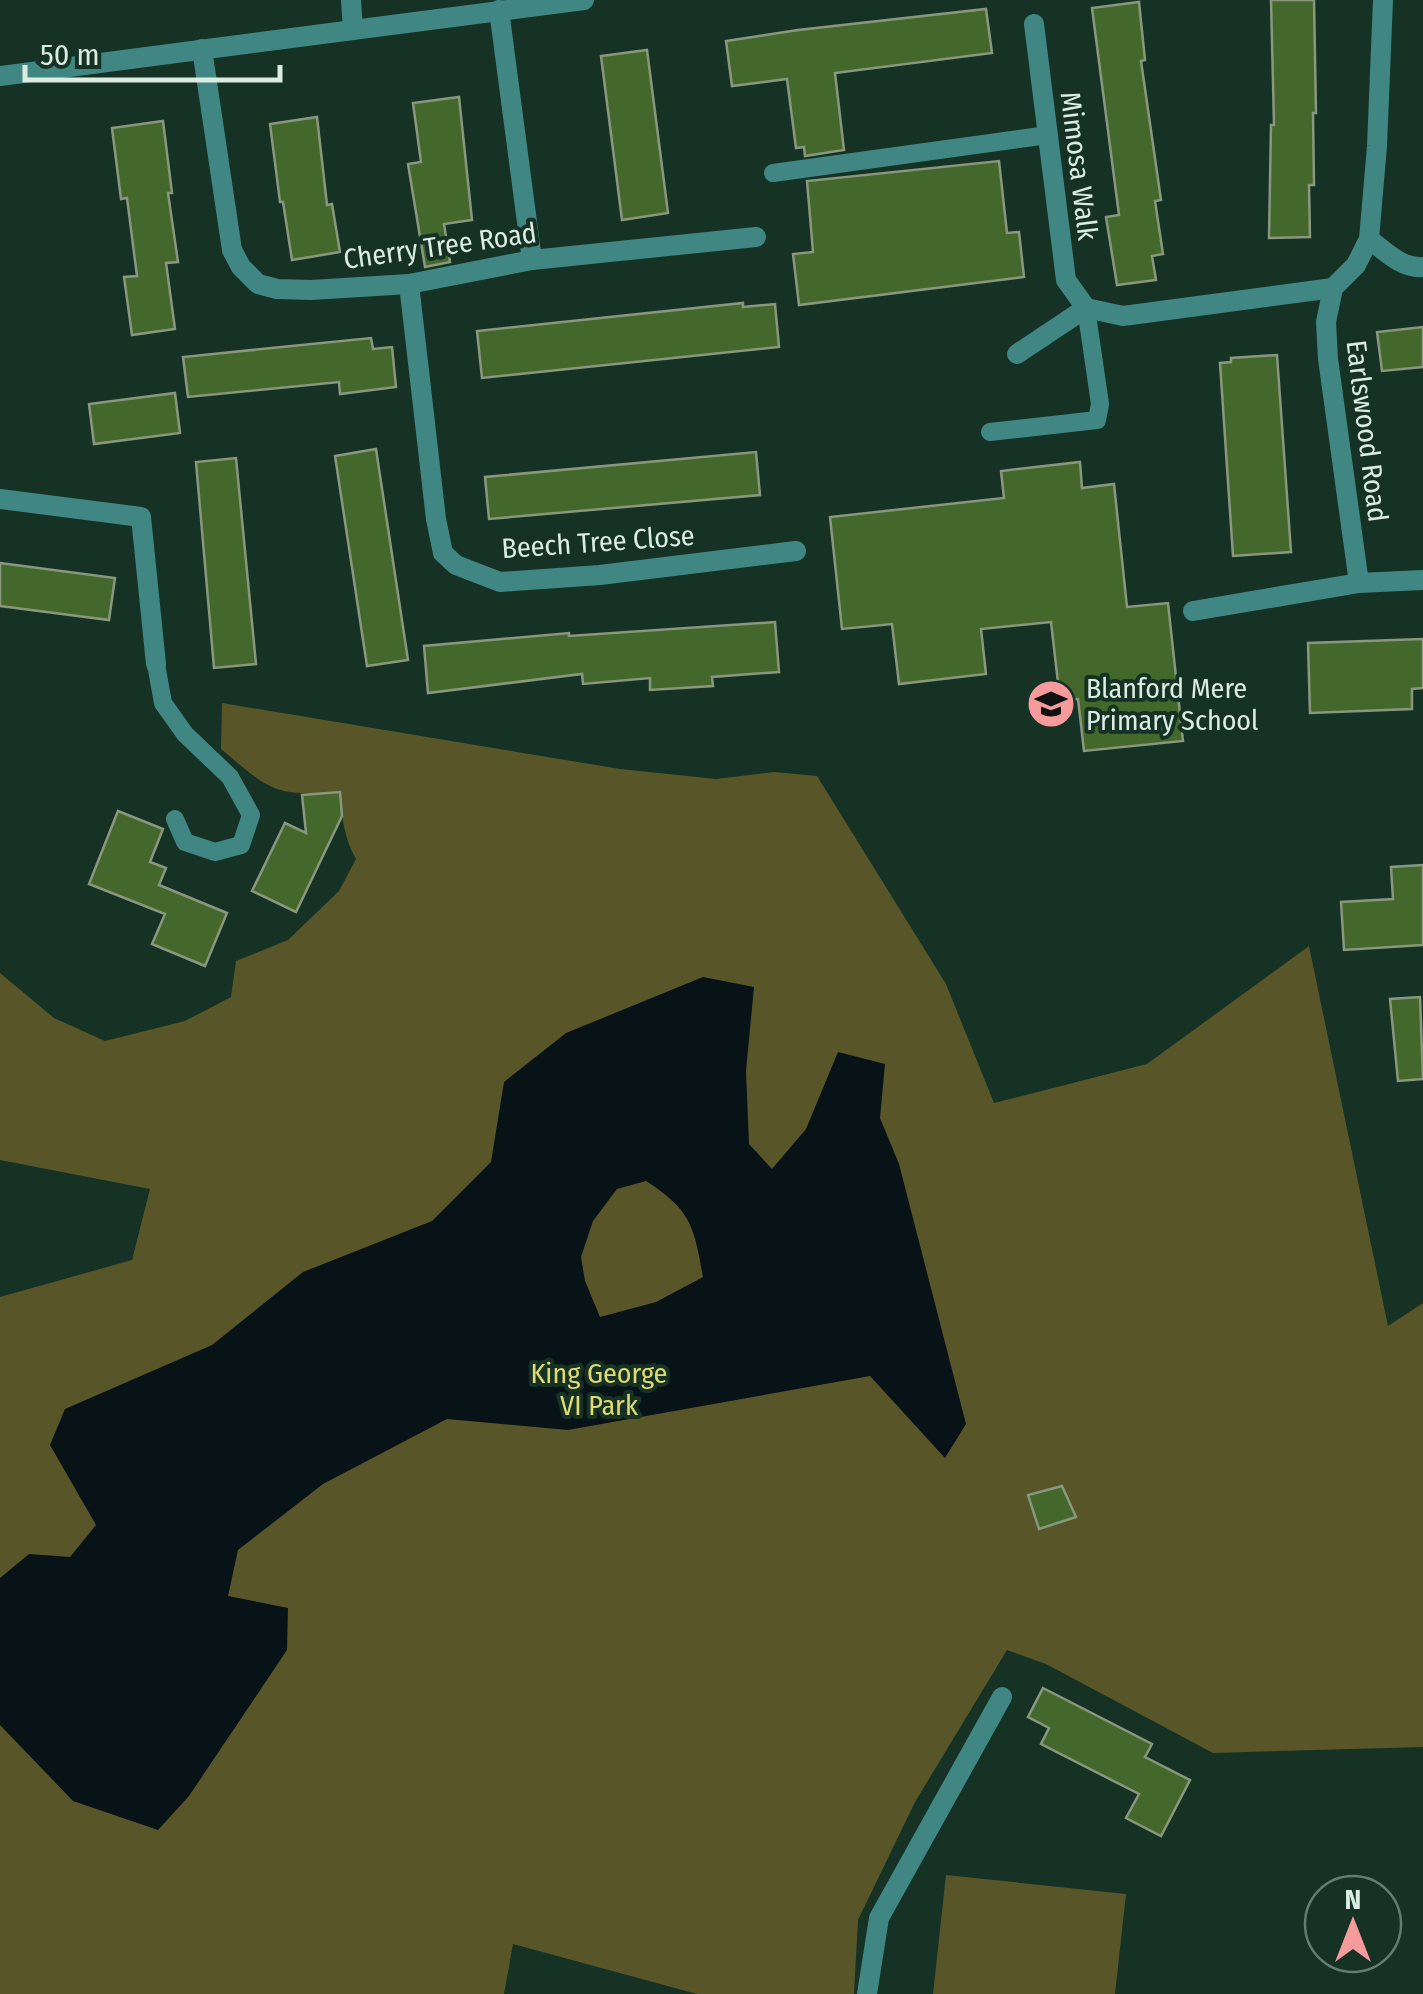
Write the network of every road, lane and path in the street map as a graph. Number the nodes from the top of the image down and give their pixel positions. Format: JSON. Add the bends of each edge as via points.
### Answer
{"nodes":[{"id":1,"x":351,"y":0,"type":"edge"},
{"id":2,"x":584,"y":0,"type":"edge"},
{"id":3,"x":1383,"y":0,"type":"edge"},
{"id":4,"x":499,"y":10,"type":"junction"},
{"id":5,"x":1034,"y":24,"type":"dead end"},
{"id":6,"x":353,"y":30,"type":"junction"},
{"id":7,"x":202,"y":49,"type":"junction"},
{"id":8,"x":0,"y":76,"type":"edge"},
{"id":9,"x":1048,"y":136,"type":"junction"},
{"id":10,"x":774,"y":173,"type":"dead end"},
{"id":11,"x":756,"y":237,"type":"dead end"},
{"id":12,"x":1369,"y":239,"type":"junction"},
{"id":13,"x":532,"y":260,"type":"junction"},
{"id":14,"x":1423,"y":266,"type":"edge"},
{"id":15,"x":408,"y":284,"type":"junction"},
{"id":16,"x":1332,"y":288,"type":"junction"},
{"id":17,"x":1086,"y":308,"type":"junction"},
{"id":18,"x":1017,"y":354,"type":"dead end"},
{"id":19,"x":990,"y":432,"type":"dead end"},
{"id":20,"x":0,"y":499,"type":"edge"},
{"id":21,"x":796,"y":551,"type":"dead end"},
{"id":22,"x":1423,"y":580,"type":"edge"},
{"id":23,"x":1360,"y":583,"type":"junction"},
{"id":24,"x":1193,"y":610,"type":"dead end"},
{"id":25,"x":156,"y":664,"type":"joint"},
{"id":26,"x":175,"y":819,"type":"dead end"},
{"id":27,"x":1002,"y":1697,"type":"dead end"},
{"id":28,"x":866,"y":1994,"type":"edge"}],
"edges":[{"from":1,"to":6,"type":"street"},
{"from":2,"to":4,"type":"street"},
{"from":3,"to":12,"type":"street"},
{"from":4,"to":6,"type":"street"},
{"from":4,"to":13,"type":"street"},
{"from":5,"to":9,"type":"street","name":"Mimosa Walk"},
{"from":6,"to":7,"type":"street"},
{"from":7,"to":8,"type":"street"},
{"from":7,"to":15,"type":"street","name":"Cherry Tree Road","via":[[232,250],[241,267],[258,284],[277,289]]},
{"from":9,"to":10,"type":"lane"},
{"from":9,"to":17,"type":"street","name":"Mimosa Walk","via":[[1066,280]]},
{"from":11,"to":13,"type":"street","name":"Cherry Tree Road"},
{"from":12,"to":14,"type":"street","via":[[1413,268]]},
{"from":12,"to":16,"type":"street","via":[[1356,265]]},
{"from":13,"to":15,"type":"street","name":"Cherry Tree Road"},
{"from":15,"to":21,"type":"street","name":"Beech Tree Close","via":[[436,520],[443,554],[456,565],[500,582]]},
{"from":16,"to":17,"type":"street","via":[[1123,316]]},
{"from":16,"to":23,"type":"street","name":"Earlswood Road","via":[[1328,360]]},
{"from":17,"to":18,"type":"street"},
{"from":17,"to":19,"type":"lane","via":[[1097,420]]},
{"from":20,"to":25,"type":"street","via":[[141,517]]},
{"from":22,"to":23,"type":"street"},
{"from":23,"to":24,"type":"street"},
{"from":25,"to":26,"type":"lane","via":[[164,703],[230,778],[251,815],[242,845],[215,852],[185,842]]},
{"from":27,"to":28,"type":"street","via":[[879,1918]]}]}
